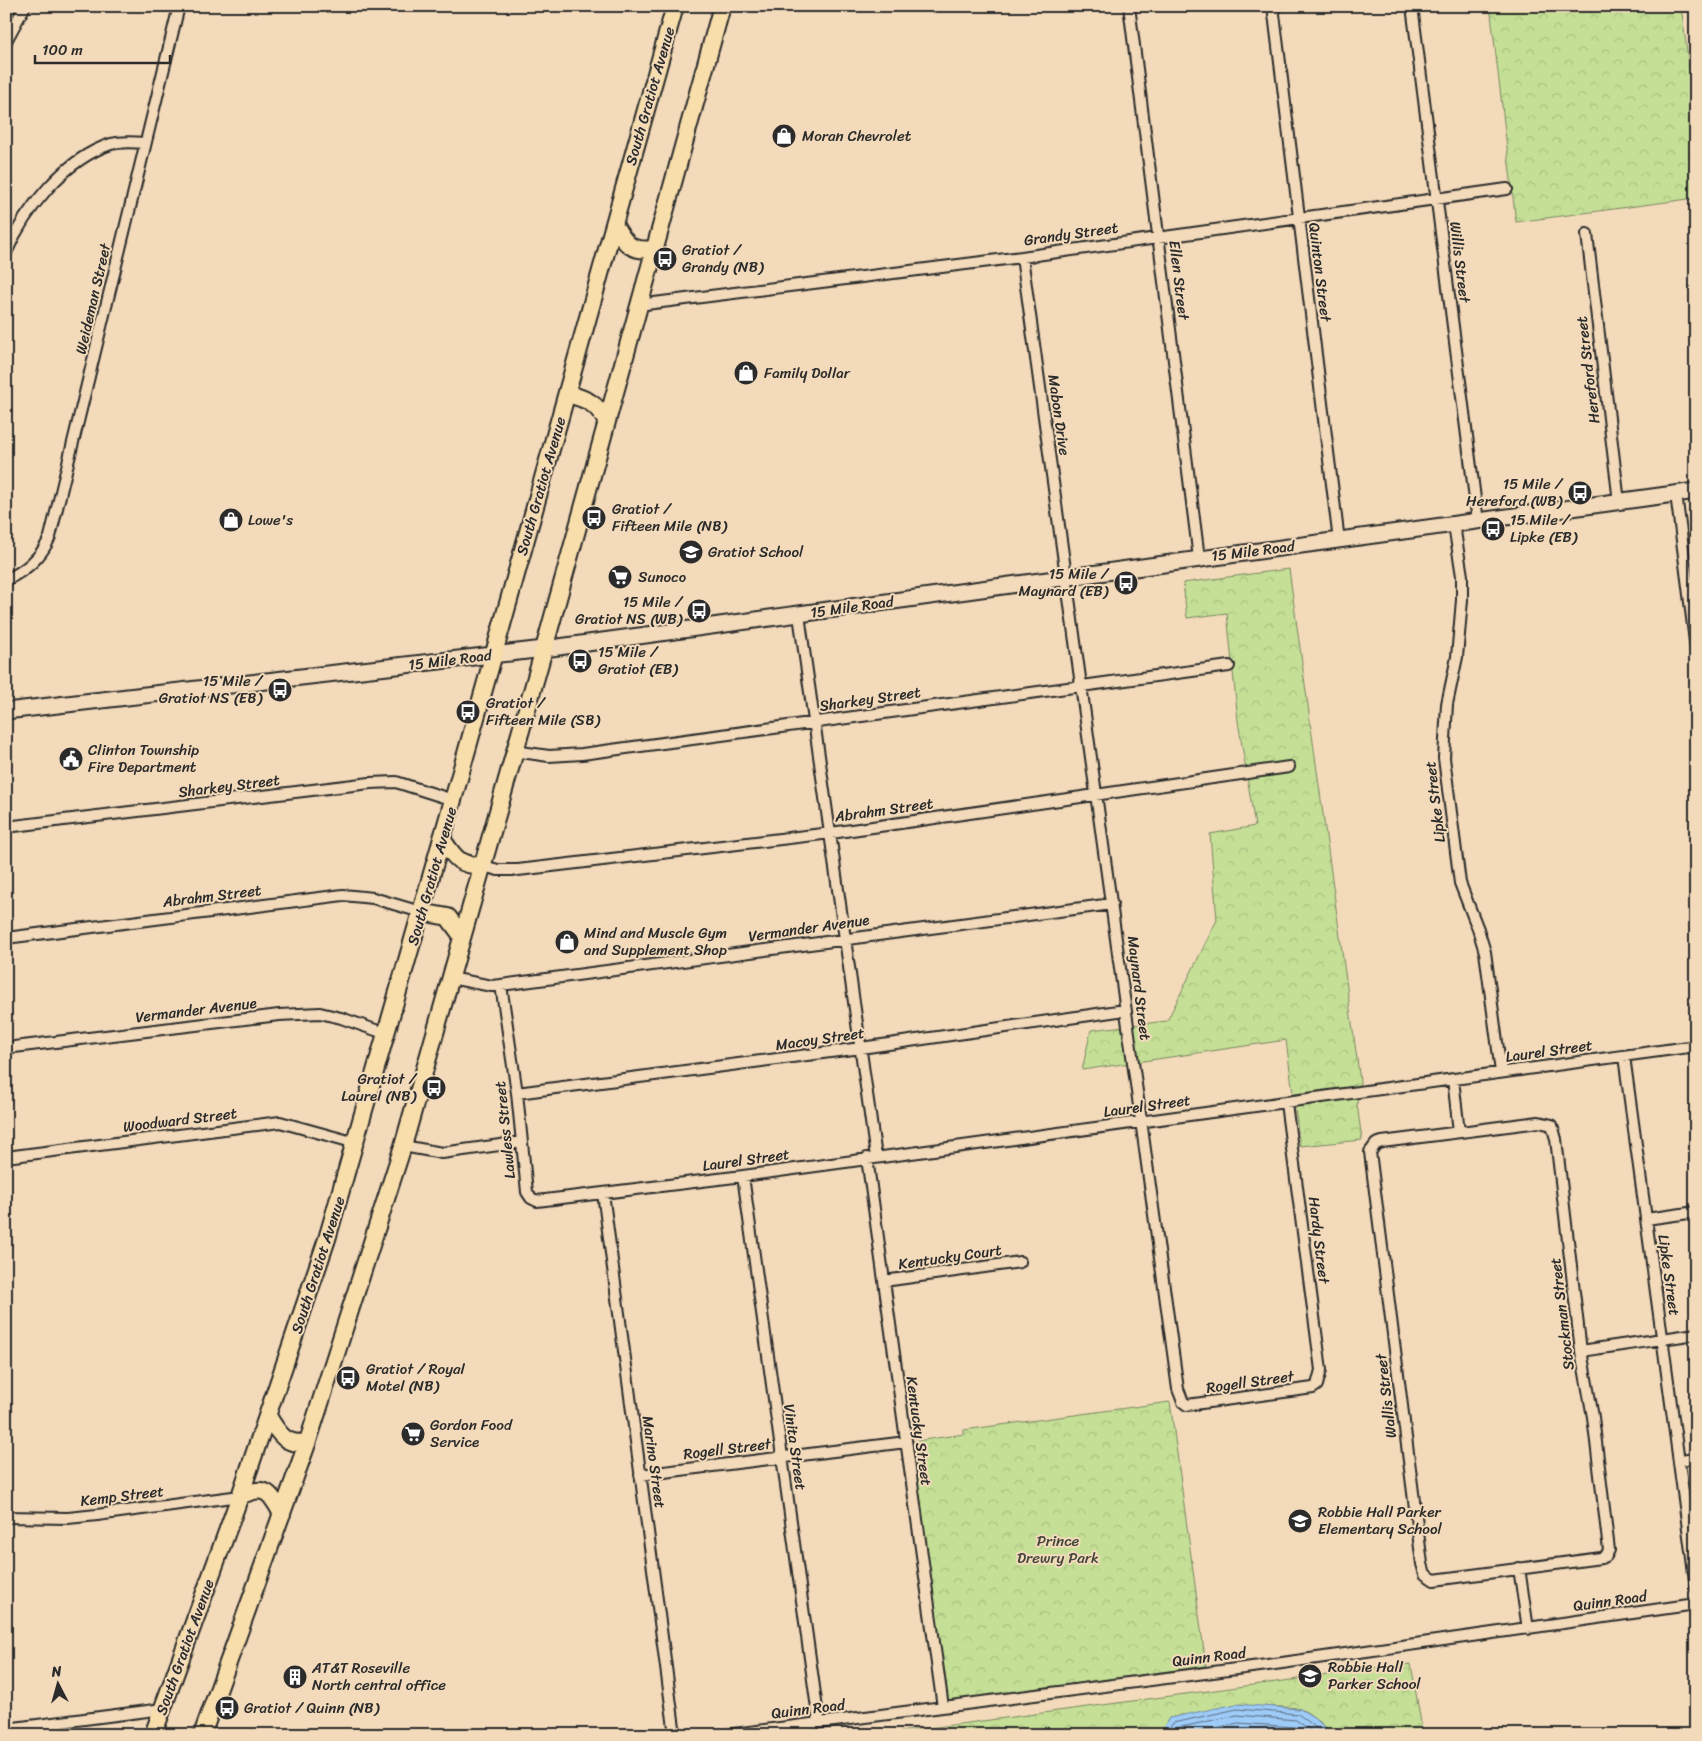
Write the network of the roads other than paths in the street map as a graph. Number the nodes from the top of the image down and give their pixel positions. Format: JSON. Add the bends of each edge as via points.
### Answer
{"nodes":[{"id":1,"x":25,"y":6,"type":"edge"},
{"id":2,"x":179,"y":6,"type":"edge"},
{"id":3,"x":675,"y":6,"type":"edge"},
{"id":4,"x":722,"y":6,"type":"edge"},
{"id":5,"x":1129,"y":6,"type":"edge"},
{"id":6,"x":1273,"y":6,"type":"edge"},
{"id":7,"x":1412,"y":6,"type":"edge"},
{"id":8,"x":6,"y":41,"type":"edge"},
{"id":9,"x":145,"y":143,"type":"junction"},
{"id":10,"x":1508,"y":189,"type":"dead end"},
{"id":11,"x":1437,"y":199,"type":"junction"},
{"id":12,"x":1298,"y":218,"type":"junction"},
{"id":13,"x":614,"y":225,"type":"junction"},
{"id":14,"x":1587,"y":234,"type":"dead end"},
{"id":15,"x":1158,"y":236,"type":"junction"},
{"id":16,"x":654,"y":249,"type":"junction"},
{"id":17,"x":6,"y":252,"type":"edge"},
{"id":18,"x":1022,"y":257,"type":"junction"},
{"id":19,"x":638,"y":305,"type":"junction"},
{"id":20,"x":568,"y":394,"type":"junction"},
{"id":21,"x":606,"y":422,"type":"junction"},
{"id":22,"x":1696,"y":491,"type":"edge"},
{"id":23,"x":1676,"y":494,"type":"junction"},
{"id":24,"x":1619,"y":502,"type":"junction"},
{"id":25,"x":1478,"y":522,"type":"junction"},
{"id":26,"x":1454,"y":525,"type":"junction"},
{"id":27,"x":1339,"y":541,"type":"junction"},
{"id":28,"x":1199,"y":558,"type":"junction"},
{"id":29,"x":1067,"y":578,"type":"junction"},
{"id":30,"x":6,"y":580,"type":"edge"},
{"id":31,"x":799,"y":614,"type":"junction"},
{"id":32,"x":544,"y":649,"type":"junction"},
{"id":33,"x":1696,"y":649,"type":"edge"},
{"id":34,"x":494,"y":655,"type":"junction"},
{"id":35,"x":1229,"y":666,"type":"dead end"},
{"id":36,"x":1082,"y":684,"type":"junction"},
{"id":37,"x":6,"y":711,"type":"edge"},
{"id":38,"x":816,"y":721,"type":"junction"},
{"id":39,"x":514,"y":751,"type":"junction"},
{"id":40,"x":1289,"y":767,"type":"dead end"},
{"id":41,"x":1096,"y":795,"type":"junction"},
{"id":42,"x":454,"y":800,"type":"junction"},
{"id":43,"x":6,"y":828,"type":"edge"},
{"id":44,"x":831,"y":833,"type":"junction"},
{"id":45,"x":442,"y":839,"type":"junction"},
{"id":46,"x":482,"y":866,"type":"junction"},
{"id":47,"x":1112,"y":904,"type":"junction"},
{"id":48,"x":421,"y":912,"type":"junction"},
{"id":49,"x":462,"y":936,"type":"junction"},
{"id":50,"x":6,"y":938,"type":"edge"},
{"id":51,"x":846,"y":938,"type":"junction"},
{"id":52,"x":450,"y":978,"type":"junction"},
{"id":53,"x":501,"y":985,"type":"junction"},
{"id":54,"x":1125,"y":1010,"type":"junction"},
{"id":55,"x":387,"y":1034,"type":"junction"},
{"id":56,"x":1696,"y":1046,"type":"edge"},
{"id":57,"x":6,"y":1048,"type":"edge"},
{"id":58,"x":861,"y":1048,"type":"junction"},
{"id":59,"x":1624,"y":1056,"type":"junction"},
{"id":60,"x":1501,"y":1072,"type":"junction"},
{"id":61,"x":1452,"y":1079,"type":"junction"},
{"id":62,"x":517,"y":1093,"type":"junction"},
{"id":63,"x":1286,"y":1102,"type":"junction"},
{"id":64,"x":1142,"y":1121,"type":"junction"},
{"id":65,"x":1459,"y":1132,"type":"junction"},
{"id":66,"x":521,"y":1142,"type":"junction"},
{"id":67,"x":356,"y":1143,"type":"junction"},
{"id":68,"x":403,"y":1146,"type":"junction"},
{"id":69,"x":6,"y":1157,"type":"edge"},
{"id":70,"x":872,"y":1158,"type":"junction"},
{"id":71,"x":743,"y":1176,"type":"junction"},
{"id":72,"x":603,"y":1194,"type":"junction"},
{"id":73,"x":1696,"y":1212,"type":"edge"},
{"id":74,"x":1646,"y":1219,"type":"junction"},
{"id":75,"x":1020,"y":1262,"type":"dead end"},
{"id":76,"x":884,"y":1281,"type":"junction"},
{"id":77,"x":1696,"y":1334,"type":"edge"},
{"id":78,"x":1663,"y":1339,"type":"junction"},
{"id":79,"x":1581,"y":1351,"type":"junction"},
{"id":80,"x":1319,"y":1381,"type":"joint"},
{"id":81,"x":1183,"y":1402,"type":"joint"},
{"id":82,"x":268,"y":1416,"type":"junction"},
{"id":83,"x":308,"y":1442,"type":"junction"},
{"id":84,"x":906,"y":1442,"type":"junction"},
{"id":85,"x":782,"y":1458,"type":"junction"},
{"id":86,"x":1696,"y":1458,"type":"edge"},
{"id":87,"x":1680,"y":1460,"type":"junction"},
{"id":88,"x":640,"y":1475,"type":"junction"},
{"id":89,"x":240,"y":1496,"type":"junction"},
{"id":90,"x":282,"y":1514,"type":"junction"},
{"id":91,"x":6,"y":1517,"type":"edge"},
{"id":92,"x":1518,"y":1568,"type":"junction"},
{"id":93,"x":1696,"y":1588,"type":"edge"},
{"id":94,"x":1696,"y":1604,"type":"edge"},
{"id":95,"x":1528,"y":1629,"type":"junction"},
{"id":96,"x":943,"y":1707,"type":"junction"},
{"id":97,"x":163,"y":1709,"type":"junction"},
{"id":98,"x":819,"y":1723,"type":"junction"},
{"id":99,"x":6,"y":1730,"type":"edge"},
{"id":100,"x":153,"y":1735,"type":"edge"},
{"id":101,"x":202,"y":1735,"type":"edge"},
{"id":102,"x":675,"y":1735,"type":"edge"},
{"id":103,"x":726,"y":1735,"type":"edge"}],
"edges":[{"from":1,"to":8,"type":"street"},
{"from":2,"to":9,"type":"street","name":"Weideman Street"},
{"from":3,"to":13,"type":"main road","name":"South Gratiot Avenue"},
{"from":4,"to":16,"type":"main road"},
{"from":5,"to":15,"type":"street","name":"Ellen Street"},
{"from":6,"to":12,"type":"street","name":"Quinton Street"},
{"from":7,"to":11,"type":"street","name":"Willis Street"},
{"from":9,"to":17,"type":"street","via":[[113,144],[79,161],[40,198]]},
{"from":9,"to":30,"type":"street","name":"Weideman Street","via":[[50,537],[45,550],[34,562]]},
{"from":10,"to":11,"type":"street","name":"Grandy Street"},
{"from":11,"to":12,"type":"street","name":"Grandy Street"},
{"from":11,"to":25,"type":"street","name":"Willis Street"},
{"from":12,"to":15,"type":"street","name":"Grandy Street"},
{"from":12,"to":27,"type":"street","name":"Quinton Street"},
{"from":13,"to":16,"type":"main road","via":[[636,250]]},
{"from":13,"to":20,"type":"main road","name":"South Gratiot Avenue"},
{"from":14,"to":24,"type":"street","name":"Hereford Street"},
{"from":15,"to":18,"type":"street","name":"Grandy Street"},
{"from":15,"to":28,"type":"street","name":"Ellen Street"},
{"from":16,"to":19,"type":"main road"},
{"from":18,"to":19,"type":"street","name":"Grandy Street"},
{"from":18,"to":29,"type":"street","name":"Mabon Drive"},
{"from":19,"to":21,"type":"main road"},
{"from":20,"to":21,"type":"main road","via":[[590,401]]},
{"from":20,"to":34,"type":"main road","name":"South Gratiot Avenue"},
{"from":21,"to":32,"type":"main road"},
{"from":22,"to":23,"type":"main road","name":"15 Mile Road"},
{"from":23,"to":24,"type":"main road","name":"15 Mile Road"},
{"from":23,"to":33,"type":"street"},
{"from":24,"to":25,"type":"main road","name":"15 Mile Road"},
{"from":25,"to":26,"type":"main road","name":"15 Mile Road"},
{"from":26,"to":27,"type":"main road","name":"15 Mile Road"},
{"from":26,"to":60,"type":"street","name":"Lipke Street","via":[[1462,576],[1462,600],[1457,657],[1445,721],[1444,758],[1460,883],[1485,952]]},
{"from":27,"to":28,"type":"main road","name":"15 Mile Road"},
{"from":28,"to":29,"type":"main road","name":"15 Mile Road"},
{"from":29,"to":31,"type":"main road","name":"15 Mile Road"},
{"from":29,"to":36,"type":"street","name":"Maynard Street"},
{"from":31,"to":32,"type":"main road","name":"15 Mile Road"},
{"from":31,"to":38,"type":"street","name":"Kentucky Street"},
{"from":32,"to":34,"type":"main road","name":"15 Mile Road"},
{"from":32,"to":39,"type":"main road"},
{"from":34,"to":37,"type":"main road","name":"15 Mile Road"},
{"from":34,"to":42,"type":"main road","name":"South Gratiot Avenue"},
{"from":35,"to":36,"type":"street","name":"Sharkey Street"},
{"from":36,"to":38,"type":"street","name":"Sharkey Street"},
{"from":36,"to":41,"type":"street","name":"Maynard Street"},
{"from":38,"to":39,"type":"street","name":"Sharkey Street","via":[[564,756]]},
{"from":38,"to":44,"type":"street","name":"Kentucky Street"},
{"from":39,"to":46,"type":"main road"},
{"from":40,"to":41,"type":"street","name":"Abrahm Street"},
{"from":41,"to":44,"type":"street","name":"Abrahm Street"},
{"from":41,"to":47,"type":"street","name":"Maynard Street"},
{"from":42,"to":43,"type":"street","name":"Sharkey Street","via":[[396,782],[370,783]]},
{"from":42,"to":45,"type":"main road","name":"South Gratiot Avenue"},
{"from":44,"to":46,"type":"street","name":"Abrahm Street","via":[[518,870]]},
{"from":44,"to":51,"type":"street","name":"Kentucky Street"},
{"from":45,"to":46,"type":"main road","via":[[458,861]]},
{"from":45,"to":48,"type":"main road","name":"South Gratiot Avenue"},
{"from":46,"to":49,"type":"main road"},
{"from":47,"to":51,"type":"street","name":"Vermander Avenue"},
{"from":47,"to":54,"type":"street","name":"Maynard Street"},
{"from":48,"to":49,"type":"main road","via":[[448,917]]},
{"from":48,"to":50,"type":"street","name":"Abrahm Street","via":[[373,898],[343,895]]},
{"from":48,"to":55,"type":"main road","name":"South Gratiot Avenue"},
{"from":49,"to":52,"type":"main road"},
{"from":51,"to":53,"type":"street","name":"Vermander Avenue"},
{"from":51,"to":58,"type":"street","name":"Kentucky Street"},
{"from":52,"to":53,"type":"street","name":"Vermander Avenue"},
{"from":52,"to":68,"type":"main road"},
{"from":53,"to":62,"type":"street","name":"Lawless Street"},
{"from":54,"to":58,"type":"street","name":"Macoy Street"},
{"from":54,"to":64,"type":"street","name":"Maynard Street"},
{"from":55,"to":57,"type":"street","name":"Vermander Avenue","via":[[320,1013],[279,1015]]},
{"from":55,"to":67,"type":"main road","name":"South Gratiot Avenue"},
{"from":56,"to":59,"type":"street","name":"Laurel Street"},
{"from":58,"to":62,"type":"street","name":"Macoy Street"},
{"from":58,"to":70,"type":"street","name":"Kentucky Street"},
{"from":59,"to":60,"type":"street","name":"Laurel Street"},
{"from":59,"to":74,"type":"street","name":"Lipke Street"},
{"from":60,"to":61,"type":"street","name":"Laurel Street"},
{"from":61,"to":63,"type":"street","name":"Laurel Street"},
{"from":61,"to":65,"type":"street"},
{"from":62,"to":66,"type":"street","name":"Lawless Street"},
{"from":63,"to":64,"type":"street","name":"Laurel Street"},
{"from":63,"to":80,"type":"street","name":"Hardy Street","via":[[1321,1370]]},
{"from":64,"to":70,"type":"street","name":"Laurel Street"},
{"from":64,"to":81,"type":"street","name":"Maynard Street","via":[[1178,1389]]},
{"from":65,"to":79,"type":"street","name":"Stockman Street","via":[[1540,1122],[1552,1125]]},
{"from":65,"to":92,"type":"street","name":"Wallis Street","via":[[1382,1142],[1372,1147],[1369,1156],[1422,1564],[1429,1579],[1438,1580]]},
{"from":66,"to":68,"type":"street","via":[[442,1153]]},
{"from":66,"to":72,"type":"street","name":"Lawless Street","via":[[527,1192],[531,1198],[545,1201]]},
{"from":67,"to":69,"type":"street","name":"Woodward Street","via":[[280,1122]]},
{"from":67,"to":82,"type":"main road","name":"South Gratiot Avenue"},
{"from":68,"to":83,"type":"main road"},
{"from":70,"to":71,"type":"street","name":"Laurel Street"},
{"from":70,"to":76,"type":"street","name":"Kentucky Street"},
{"from":71,"to":72,"type":"street","name":"Laurel Street"},
{"from":71,"to":85,"type":"street","name":"Vinita Street"},
{"from":72,"to":88,"type":"street","name":"Marino Street"},
{"from":73,"to":74,"type":"street"},
{"from":74,"to":78,"type":"street","name":"Lipke Street"},
{"from":75,"to":76,"type":"street","name":"Kentucky Court"},
{"from":76,"to":84,"type":"street","name":"Kentucky Street"},
{"from":77,"to":78,"type":"street"},
{"from":78,"to":79,"type":"street"},
{"from":78,"to":87,"type":"street","name":"Lipke Street"},
{"from":79,"to":92,"type":"street","name":"Stockman Street","via":[[1610,1543],[1608,1553],[1601,1558]]},
{"from":80,"to":81,"type":"street","name":"Rogell Street","via":[[1313,1388],[1187,1405]]},
{"from":82,"to":83,"type":"main road","via":[[288,1442]]},
{"from":82,"to":89,"type":"main road","name":"South Gratiot Avenue"},
{"from":83,"to":90,"type":"main road"},
{"from":84,"to":85,"type":"street","name":"Rogell Street"},
{"from":84,"to":96,"type":"street","name":"Kentucky Street"},
{"from":85,"to":88,"type":"street","name":"Rogell Street"},
{"from":85,"to":98,"type":"street","name":"Vinita Street"},
{"from":86,"to":87,"type":"street"},
{"from":87,"to":93,"type":"street","name":"Lipke Street"},
{"from":88,"to":102,"type":"street","name":"Marino Street"},
{"from":89,"to":90,"type":"main road","via":[[252,1490],[267,1492]]},
{"from":89,"to":91,"type":"street","name":"Kemp Street","via":[[87,1516]]},
{"from":89,"to":97,"type":"main road","name":"South Gratiot Avenue"},
{"from":90,"to":101,"type":"main road"},
{"from":92,"to":95,"type":"street"},
{"from":94,"to":95,"type":"street","name":"Quinn Road"},
{"from":95,"to":96,"type":"street","name":"Quinn Road"},
{"from":96,"to":98,"type":"street","name":"Quinn Road"},
{"from":97,"to":99,"type":"street"},
{"from":97,"to":100,"type":"main road","name":"South Gratiot Avenue"},
{"from":98,"to":103,"type":"street","name":"Quinn Road"}]}
